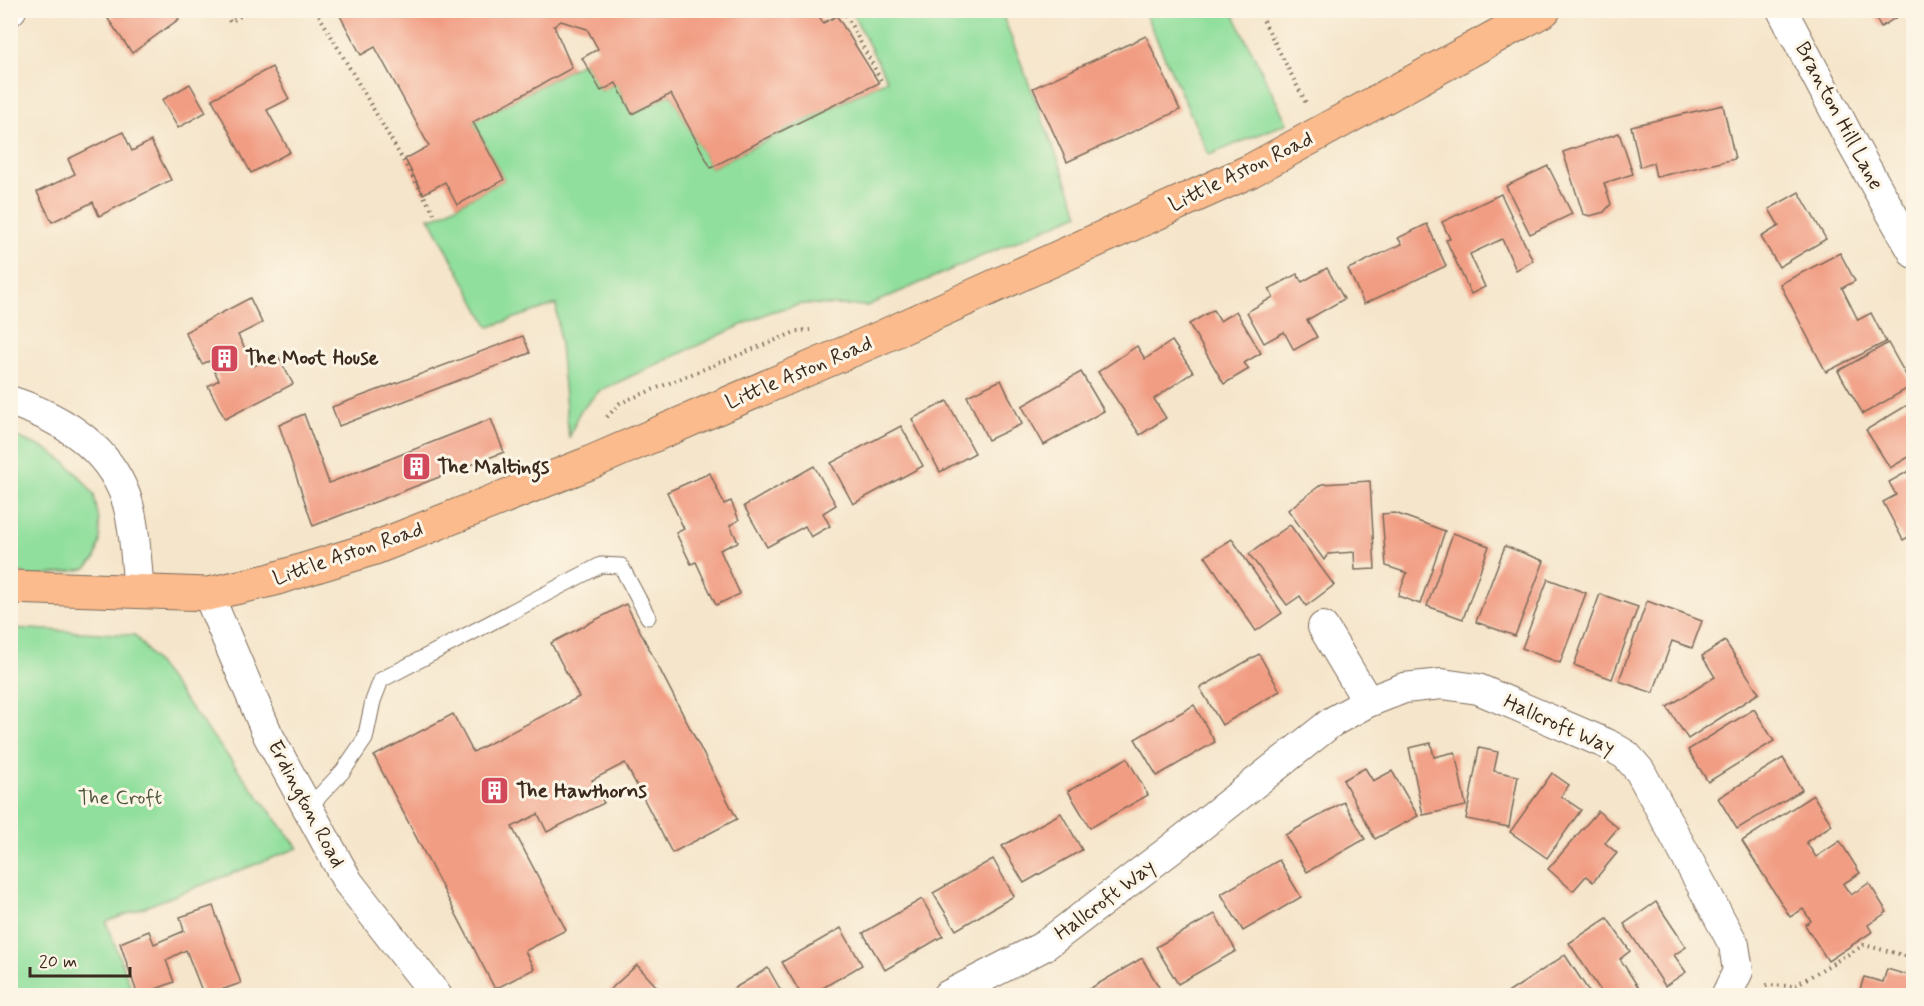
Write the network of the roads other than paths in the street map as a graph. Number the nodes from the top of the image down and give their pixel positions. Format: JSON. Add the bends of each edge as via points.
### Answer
{"nodes":[{"id":1,"x":1782,"y":10,"type":"edge"},
{"id":2,"x":1524,"y":15,"type":"edge"},
{"id":3,"x":1914,"y":253,"type":"edge"},
{"id":4,"x":10,"y":401,"type":"edge"},
{"id":5,"x":10,"y":587,"type":"edge"},
{"id":6,"x":139,"y":592,"type":"junction"},
{"id":7,"x":208,"y":594,"type":"junction"},
{"id":8,"x":648,"y":617,"type":"dead end"},
{"id":9,"x":1323,"y":627,"type":"dead end"},
{"id":10,"x":1368,"y":702,"type":"junction"},
{"id":11,"x":308,"y":808,"type":"junction"},
{"id":12,"x":1730,"y":990,"type":"edge"},
{"id":13,"x":437,"y":996,"type":"edge"},
{"id":14,"x":947,"y":996,"type":"edge"}],
"edges":[{"from":1,"to":3,"type":"street","name":"Branton Hill Lane"},
{"from":2,"to":7,"type":"main road","name":"Little Aston Road","via":[[1250,171],[862,346],[587,464],[375,548],[271,580]]},
{"from":4,"to":6,"type":"street","via":[[69,428],[98,451],[113,471],[126,496]]},
{"from":5,"to":6,"type":"main road","name":"Little Aston Road"},
{"from":6,"to":7,"type":"main road","name":"Little Aston Road"},
{"from":7,"to":11,"type":"street","name":"Erdington Road","via":[[268,735]]},
{"from":8,"to":11,"type":"lane","via":[[621,566],[601,565],[381,680],[365,739],[343,771]]},
{"from":9,"to":10,"type":"street"},
{"from":10,"to":12,"type":"street","name":"Hallcroft Way","via":[[1404,688],[1442,684],[1478,689],[1607,744],[1626,756],[1640,771],[1734,945],[1738,971]]},
{"from":10,"to":14,"type":"street","name":"Hallcroft Way","via":[[1332,722],[1044,946]]},
{"from":11,"to":13,"type":"street","name":"Erdington Road","via":[[348,882]]}]}
